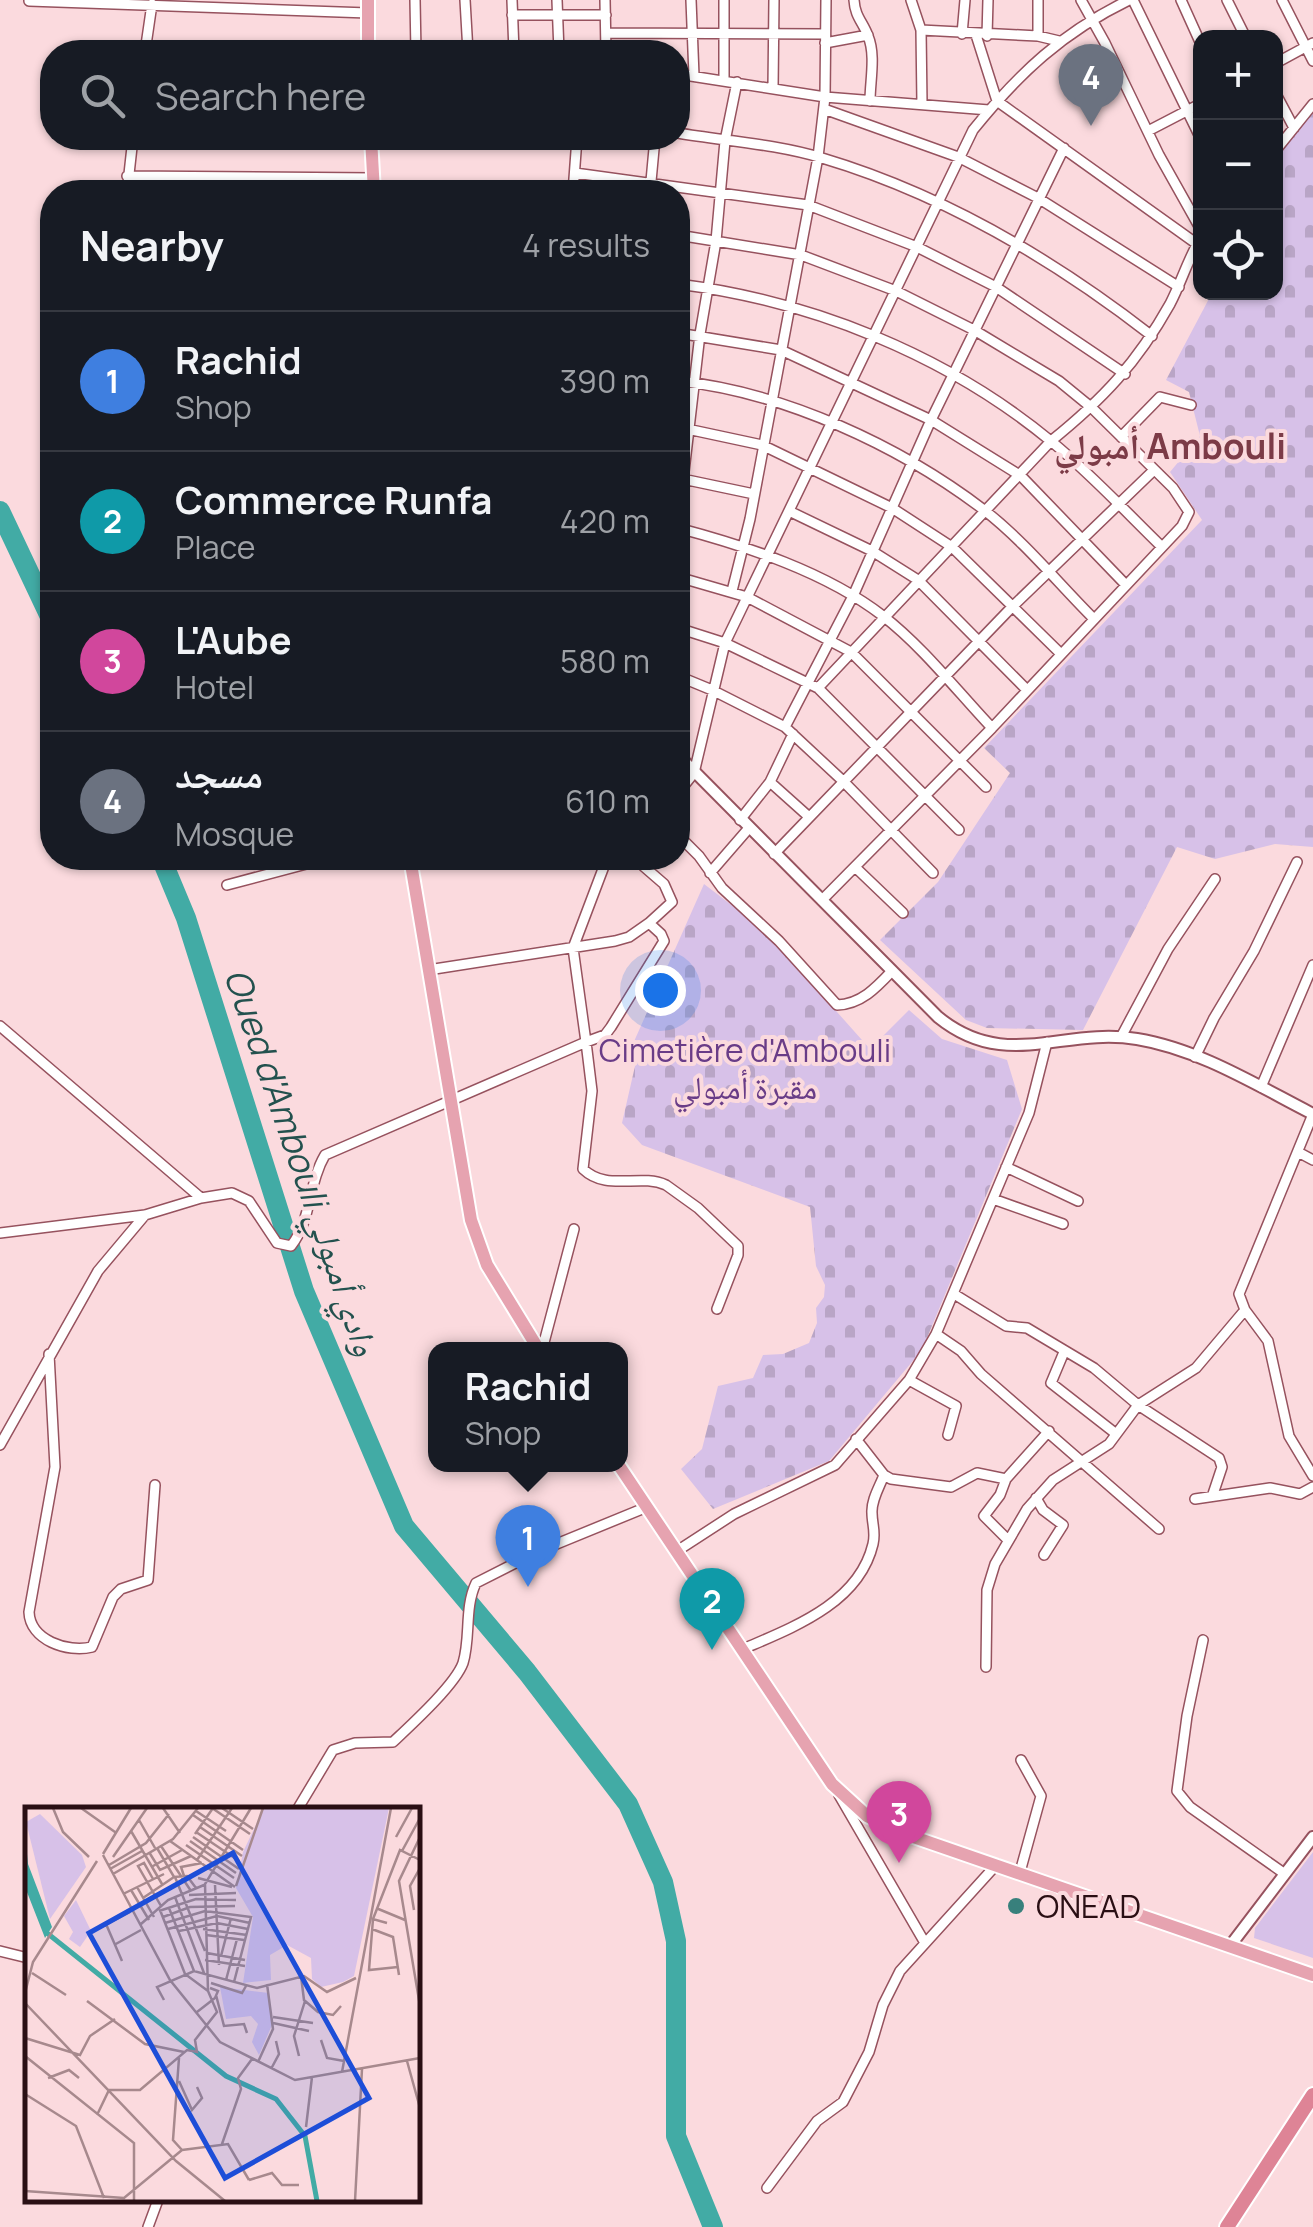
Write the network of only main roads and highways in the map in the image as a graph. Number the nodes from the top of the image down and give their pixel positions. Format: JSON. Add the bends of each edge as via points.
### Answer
{"nodes":[{"id":1,"x":368,"y":6,"type":"edge"},
{"id":2,"x":368,"y":40,"type":"edge"},
{"id":3,"x":372,"y":150,"type":"edge"},
{"id":4,"x":373,"y":180,"type":"edge"},
{"id":5,"x":412,"y":870,"type":"edge"},
{"id":6,"x":536,"y":1342,"type":"edge"},
{"id":7,"x":623,"y":1472,"type":"edge"},
{"id":8,"x":1313,"y":1975,"type":"edge"},
{"id":9,"x":1313,"y":2095,"type":"edge"},
{"id":10,"x":1228,"y":2227,"type":"edge"}],
"edges":[{"from":1,"to":2,"type":"main road"},
{"from":3,"to":4,"type":"main road"},
{"from":5,"to":6,"type":"main road","via":[[471,1220],[488,1265]]},
{"from":7,"to":8,"type":"main road","via":[[832,1784],[867,1816]]},
{"from":9,"to":10,"type":"highway"}]}
